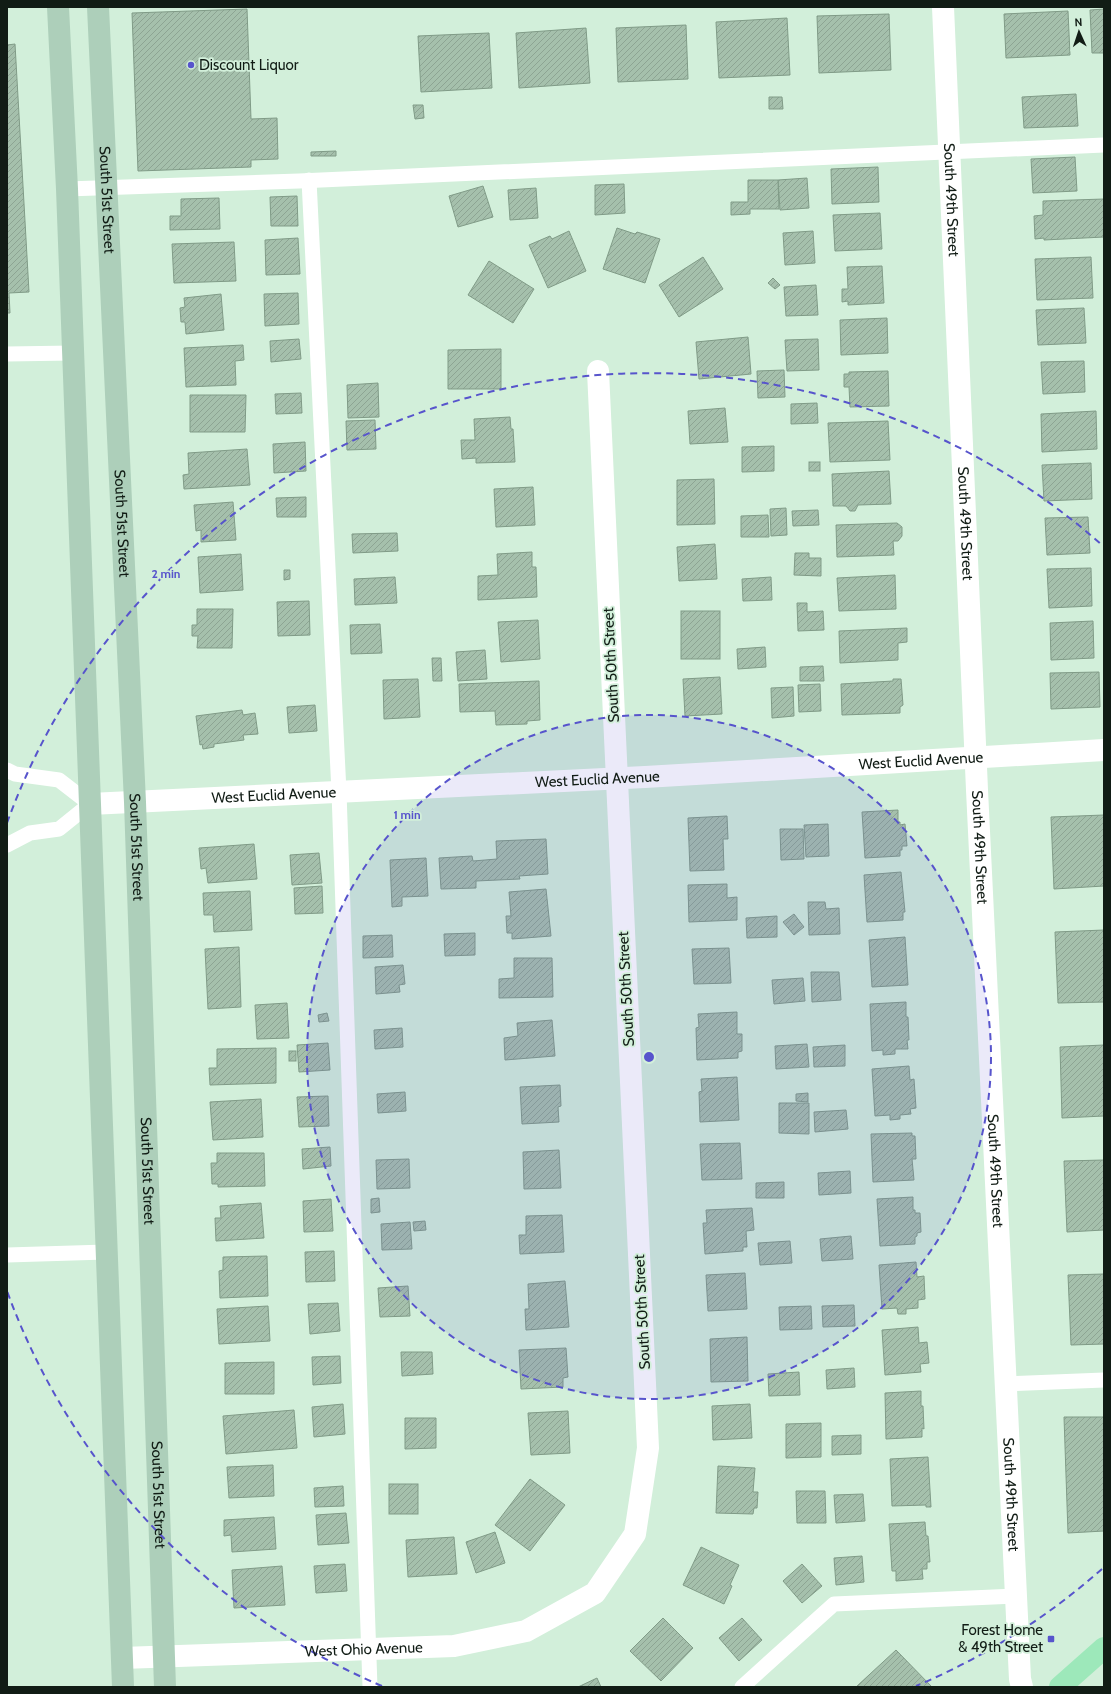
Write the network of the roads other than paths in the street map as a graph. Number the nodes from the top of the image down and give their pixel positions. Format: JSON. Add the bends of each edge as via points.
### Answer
{"nodes":[{"id":1,"x":58,"y":7,"type":"edge"},
{"id":2,"x":98,"y":7,"type":"edge"},
{"id":3,"x":943,"y":7,"type":"edge"},
{"id":4,"x":1104,"y":145,"type":"edge"},
{"id":5,"x":948,"y":152,"type":"junction"},
{"id":6,"x":309,"y":180,"type":"junction"},
{"id":7,"x":107,"y":188,"type":"junction"},
{"id":8,"x":67,"y":189,"type":"junction"},
{"id":9,"x":73,"y":353,"type":"junction"},
{"id":10,"x":7,"y":354,"type":"edge"},
{"id":11,"x":598,"y":371,"type":"dead end"},
{"id":12,"x":1104,"y":750,"type":"edge"},
{"id":13,"x":976,"y":757,"type":"junction"},
{"id":14,"x":7,"y":770,"type":"edge"},
{"id":15,"x":616,"y":778,"type":"junction"},
{"id":16,"x":339,"y":792,"type":"junction"},
{"id":17,"x":135,"y":802,"type":"junction"},
{"id":18,"x":90,"y":804,"type":"junction"},
{"id":19,"x":7,"y":844,"type":"edge"},
{"id":20,"x":106,"y":1252,"type":"junction"},
{"id":21,"x":7,"y":1255,"type":"edge"},
{"id":22,"x":1104,"y":1380,"type":"edge"},
{"id":23,"x":1006,"y":1384,"type":"junction"},
{"id":24,"x":595,"y":1593,"type":"joint"},
{"id":25,"x":1016,"y":1596,"type":"junction"},
{"id":26,"x":1104,"y":1648,"type":"edge"},
{"id":27,"x":368,"y":1649,"type":"junction"},
{"id":28,"x":164,"y":1656,"type":"junction"},
{"id":29,"x":122,"y":1658,"type":"junction"},
{"id":30,"x":123,"y":1687,"type":"edge"},
{"id":31,"x":165,"y":1687,"type":"edge"},
{"id":32,"x":370,"y":1687,"type":"edge"},
{"id":33,"x":742,"y":1687,"type":"edge"},
{"id":34,"x":1022,"y":1687,"type":"edge"},
{"id":35,"x":1060,"y":1687,"type":"edge"}],
"edges":[{"from":1,"to":8,"type":"street"},
{"from":2,"to":7,"type":"street","name":"South 51st Street"},
{"from":3,"to":5,"type":"street","name":"South 49th Street"},
{"from":4,"to":5,"type":"lane"},
{"from":5,"to":6,"type":"lane"},
{"from":5,"to":13,"type":"street","name":"South 49th Street"},
{"from":6,"to":7,"type":"lane"},
{"from":6,"to":16,"type":"lane"},
{"from":7,"to":8,"type":"lane"},
{"from":7,"to":17,"type":"street","name":"South 51st Street"},
{"from":8,"to":9,"type":"street"},
{"from":9,"to":10,"type":"lane"},
{"from":9,"to":18,"type":"street"},
{"from":11,"to":15,"type":"street","name":"South 50th Street"},
{"from":12,"to":13,"type":"street","name":"West Euclid Avenue"},
{"from":13,"to":15,"type":"street","name":"West Euclid Avenue"},
{"from":13,"to":23,"type":"street","name":"South 49th Street"},
{"from":14,"to":18,"type":"lane","via":[[15,774],[59,780]]},
{"from":15,"to":16,"type":"street","name":"West Euclid Avenue"},
{"from":15,"to":24,"type":"street","name":"South 50th Street","via":[[648,1448],[635,1534]]},
{"from":16,"to":17,"type":"street","name":"West Euclid Avenue"},
{"from":16,"to":27,"type":"lane"},
{"from":17,"to":18,"type":"street","name":"West Euclid Avenue"},
{"from":17,"to":28,"type":"street","name":"South 51st Street"},
{"from":18,"to":19,"type":"lane","via":[[59,829],[30,833]]},
{"from":18,"to":20,"type":"street"},
{"from":20,"to":21,"type":"lane"},
{"from":20,"to":29,"type":"street"},
{"from":22,"to":23,"type":"lane"},
{"from":23,"to":25,"type":"street","name":"South 49th Street"},
{"from":24,"to":27,"type":"street","name":"West Ohio Avenue","via":[[526,1631],[454,1646]]},
{"from":25,"to":33,"type":"lane","via":[[834,1604]]},
{"from":25,"to":34,"type":"street","name":"South 49th Street"},
{"from":26,"to":35,"type":"main road"},
{"from":27,"to":28,"type":"street","name":"West Ohio Avenue"},
{"from":27,"to":32,"type":"lane"},
{"from":28,"to":29,"type":"street","name":"West Ohio Avenue"},
{"from":28,"to":31,"type":"street","name":"South 51st Street"},
{"from":29,"to":30,"type":"street"}]}
